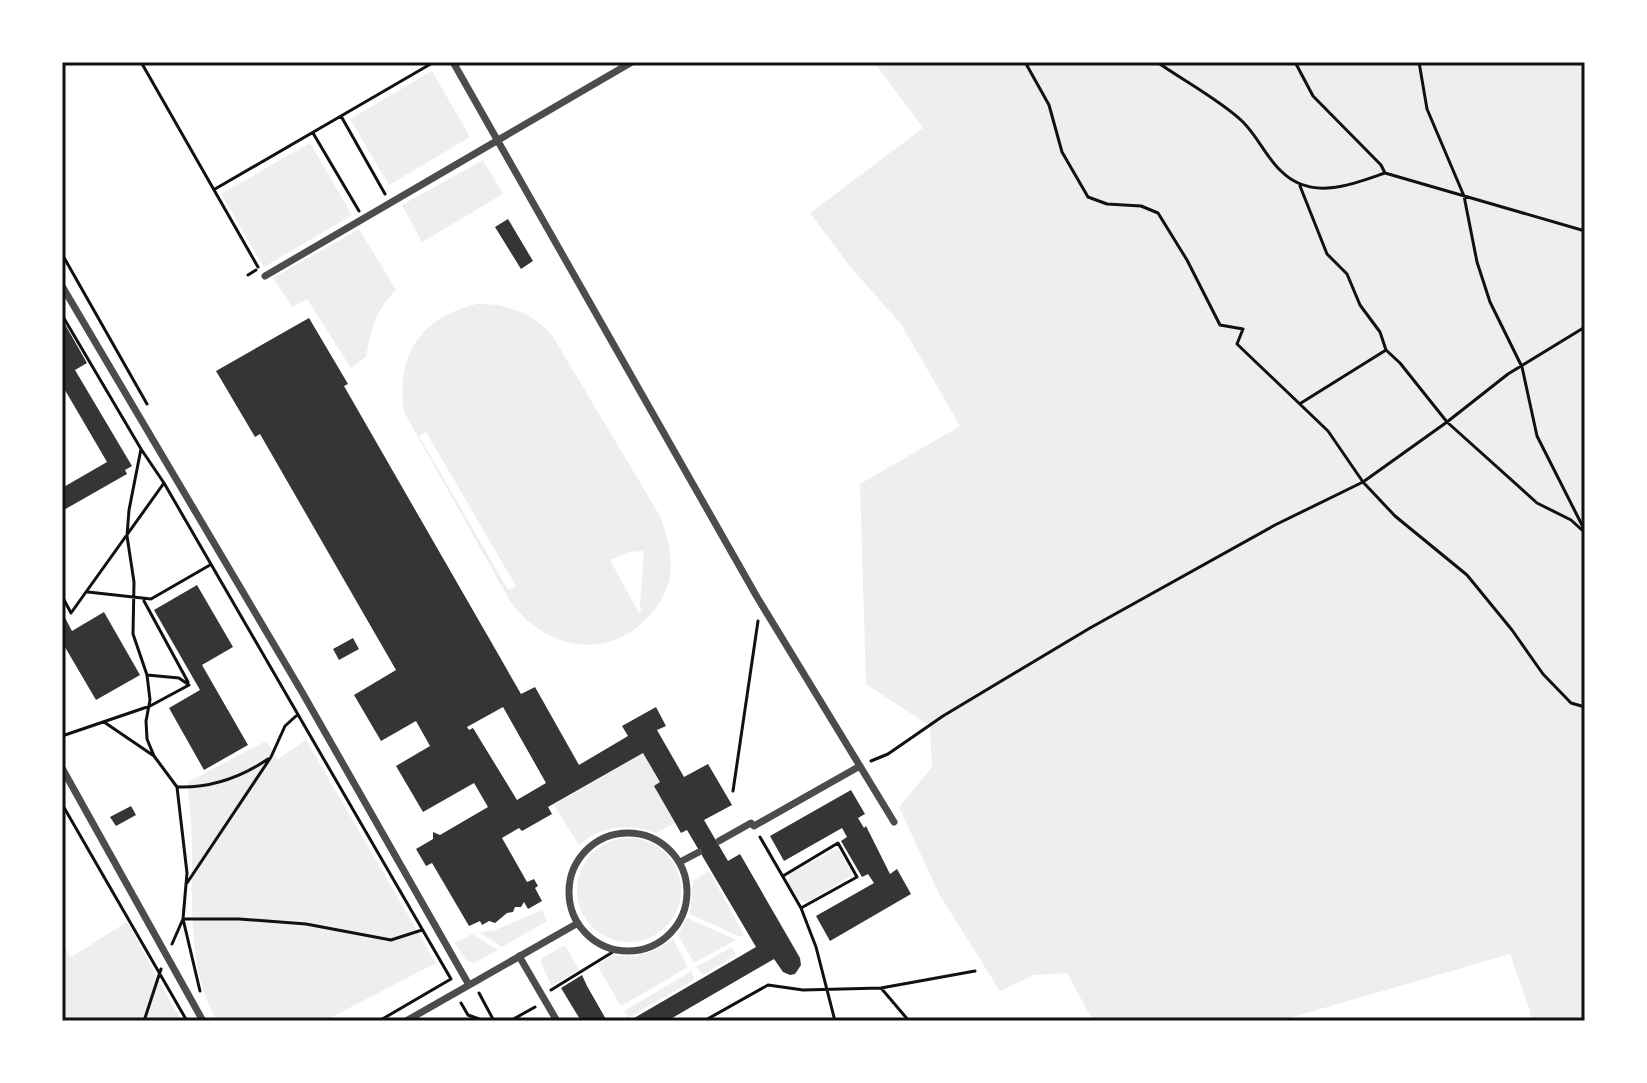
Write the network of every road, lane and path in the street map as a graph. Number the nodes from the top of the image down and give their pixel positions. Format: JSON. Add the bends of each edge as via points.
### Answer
{"nodes":[{"id":1,"x":141,"y":62,"type":"edge"},
{"id":2,"x":434,"y":62,"type":"edge"},
{"id":3,"x":453,"y":62,"type":"edge"},
{"id":4,"x":632,"y":62,"type":"edge"},
{"id":5,"x":1025,"y":62,"type":"edge"},
{"id":6,"x":1157,"y":62,"type":"edge"},
{"id":7,"x":1295,"y":62,"type":"edge"},
{"id":8,"x":1419,"y":62,"type":"edge"},
{"id":9,"x":341,"y":116,"type":"junction"},
{"id":10,"x":313,"y":133,"type":"junction"},
{"id":11,"x":497,"y":138,"type":"junction"},
{"id":12,"x":1385,"y":173,"type":"junction"},
{"id":13,"x":1300,"y":186,"type":"junction"},
{"id":14,"x":215,"y":189,"type":"junction"},
{"id":15,"x":1464,"y":196,"type":"junction"},
{"id":16,"x":390,"y":202,"type":"junction"},
{"id":17,"x":362,"y":218,"type":"junction"},
{"id":18,"x":1585,"y":231,"type":"edge"},
{"id":19,"x":62,"y":254,"type":"edge"},
{"id":20,"x":265,"y":276,"type":"joint"},
{"id":21,"x":62,"y":286,"type":"edge"},
{"id":22,"x":62,"y":315,"type":"edge"},
{"id":23,"x":1585,"y":327,"type":"edge"},
{"id":24,"x":1386,"y":350,"type":"junction"},
{"id":25,"x":1522,"y":367,"type":"junction"},
{"id":26,"x":1300,"y":404,"type":"junction"},
{"id":27,"x":153,"y":416,"type":"dead end"},
{"id":28,"x":1447,"y":422,"type":"junction"},
{"id":29,"x":141,"y":449,"type":"junction"},
{"id":30,"x":1363,"y":482,"type":"junction"},
{"id":31,"x":164,"y":483,"type":"junction"},
{"id":32,"x":1585,"y":532,"type":"edge"},
{"id":33,"x":127,"y":536,"type":"junction"},
{"id":34,"x":210,"y":565,"type":"junction"},
{"id":35,"x":88,"y":592,"type":"junction"},
{"id":36,"x":62,"y":596,"type":"edge"},
{"id":37,"x":133,"y":596,"type":"junction"},
{"id":38,"x":143,"y":599,"type":"junction"},
{"id":39,"x":761,"y":603,"type":"junction"},
{"id":40,"x":147,"y":675,"type":"junction"},
{"id":41,"x":188,"y":682,"type":"junction"},
{"id":42,"x":150,"y":706,"type":"junction"},
{"id":43,"x":1585,"y":707,"type":"edge"},
{"id":44,"x":297,"y":715,"type":"junction"},
{"id":45,"x":102,"y":721,"type":"junction"},
{"id":46,"x":62,"y":736,"type":"edge"},
{"id":47,"x":154,"y":756,"type":"junction"},
{"id":48,"x":271,"y":757,"type":"junction"},
{"id":49,"x":860,"y":766,"type":"junction"},
{"id":50,"x":62,"y":768,"type":"edge"},
{"id":51,"x":177,"y":787,"type":"junction"},
{"id":52,"x":733,"y":791,"type":"dead end"},
{"id":53,"x":62,"y":804,"type":"edge"},
{"id":54,"x":894,"y":822,"type":"dead end"},
{"id":55,"x":754,"y":826,"type":"junction"},
{"id":56,"x":719,"y":841,"type":"dead end"},
{"id":57,"x":699,"y":852,"type":"dead end"},
{"id":58,"x":680,"y":862,"type":"junction"},
{"id":59,"x":783,"y":876,"type":"junction"},
{"id":60,"x":187,"y":883,"type":"junction"},
{"id":61,"x":801,"y":908,"type":"junction"},
{"id":62,"x":183,"y":919,"type":"junction"},
{"id":63,"x":578,"y":923,"type":"junction"},
{"id":64,"x":422,"y":930,"type":"junction"},
{"id":65,"x":616,"y":950,"type":"junction"},
{"id":66,"x":166,"y":956,"type":"junction"},
{"id":67,"x":519,"y":956,"type":"junction"},
{"id":68,"x":975,"y":971,"type":"dead end"},
{"id":69,"x":159,"y":974,"type":"junction"},
{"id":70,"x":471,"y":984,"type":"junction"},
{"id":71,"x":881,"y":988,"type":"junction"},
{"id":72,"x":827,"y":990,"type":"junction"},
{"id":73,"x":455,"y":993,"type":"junction"},
{"id":74,"x":202,"y":995,"type":"dead end"},
{"id":75,"x":545,"y":1001,"type":"junction"},
{"id":76,"x":144,"y":1021,"type":"edge"},
{"id":77,"x":187,"y":1021,"type":"edge"},
{"id":78,"x":203,"y":1021,"type":"edge"},
{"id":79,"x":379,"y":1021,"type":"edge"},
{"id":80,"x":406,"y":1021,"type":"edge"},
{"id":81,"x":485,"y":1021,"type":"edge"},
{"id":82,"x":494,"y":1021,"type":"edge"},
{"id":83,"x":510,"y":1021,"type":"edge"},
{"id":84,"x":557,"y":1021,"type":"edge"},
{"id":85,"x":704,"y":1021,"type":"edge"},
{"id":86,"x":835,"y":1021,"type":"edge"},
{"id":87,"x":909,"y":1021,"type":"edge"}],
"edges":[{"from":1,"to":14,"type":"path"},
{"from":2,"to":9,"type":"path"},
{"from":3,"to":11,"type":"street"},
{"from":4,"to":11,"type":"street"},
{"from":5,"to":26,"type":"path","via":[[1049,105],[1062,152],[1088,197],[1158,213],[1220,325],[1243,329],[1237,344]]},
{"from":6,"to":13,"type":"path","via":[[1241,120],[1280,171]]},
{"from":7,"to":12,"type":"path","via":[[1313,96]]},
{"from":8,"to":15,"type":"path","via":[[1427,109]]},
{"from":9,"to":10,"type":"path"},
{"from":9,"to":16,"type":"path"},
{"from":10,"to":14,"type":"path"},
{"from":10,"to":17,"type":"path"},
{"from":11,"to":16,"type":"street"},
{"from":11,"to":39,"type":"street"},
{"from":12,"to":13,"type":"path","via":[[1323,189]]},
{"from":12,"to":15,"type":"path"},
{"from":13,"to":24,"type":"path","via":[[1327,254],[1347,274]]},
{"from":14,"to":20,"type":"path"},
{"from":15,"to":18,"type":"path"},
{"from":15,"to":25,"type":"path","via":[[1490,302]]},
{"from":16,"to":17,"type":"street"},
{"from":17,"to":20,"type":"street"},
{"from":19,"to":27,"type":"path"},
{"from":21,"to":70,"type":"street"},
{"from":22,"to":29,"type":"path"},
{"from":23,"to":25,"type":"path"},
{"from":24,"to":26,"type":"path"},
{"from":24,"to":28,"type":"path"},
{"from":25,"to":28,"type":"path"},
{"from":25,"to":32,"type":"path","via":[[1537,436]]},
{"from":26,"to":30,"type":"path","via":[[1328,431]]},
{"from":28,"to":30,"type":"path"},
{"from":28,"to":32,"type":"path","via":[[1537,503]]},
{"from":29,"to":31,"type":"path"},
{"from":29,"to":33,"type":"path"},
{"from":30,"to":43,"type":"path","via":[[1395,516],[1467,575],[1543,674],[1571,703]]},
{"from":30,"to":49,"type":"path","via":[[1103,621],[888,754]]},
{"from":31,"to":33,"type":"path"},
{"from":31,"to":34,"type":"path"},
{"from":33,"to":35,"type":"path"},
{"from":33,"to":37,"type":"path"},
{"from":34,"to":38,"type":"path"},
{"from":34,"to":44,"type":"path"},
{"from":35,"to":36,"type":"path","via":[[71,613]]},
{"from":35,"to":37,"type":"path"},
{"from":37,"to":38,"type":"path"},
{"from":37,"to":40,"type":"path","via":[[133,634]]},
{"from":38,"to":41,"type":"path"},
{"from":39,"to":49,"type":"street"},
{"from":39,"to":52,"type":"path"},
{"from":40,"to":41,"type":"path"},
{"from":40,"to":42,"type":"path"},
{"from":41,"to":42,"type":"path"},
{"from":42,"to":45,"type":"path"},
{"from":42,"to":47,"type":"path","via":[[147,739]]},
{"from":44,"to":48,"type":"path","via":[[285,726]]},
{"from":44,"to":64,"type":"path"},
{"from":45,"to":46,"type":"path"},
{"from":45,"to":47,"type":"path"},
{"from":47,"to":51,"type":"path"},
{"from":48,"to":51,"type":"path","via":[[220,783]]},
{"from":48,"to":60,"type":"path"},
{"from":49,"to":54,"type":"street"},
{"from":49,"to":55,"type":"street"},
{"from":50,"to":66,"type":"street"},
{"from":51,"to":60,"type":"path"},
{"from":53,"to":69,"type":"path"},
{"from":55,"to":56,"type":"street"},
{"from":55,"to":59,"type":"path"},
{"from":57,"to":58,"type":"street"},
{"from":58,"to":63,"type":"street","via":[[669,847],[630,832],[590,845],[569,882],[569,903]]},
{"from":58,"to":65,"type":"street","via":[[687,881],[683,917],[658,944]]},
{"from":59,"to":61,"type":"path"},
{"from":59,"to":61,"type":"path","via":[[838,843],[851,866],[857,877]]},
{"from":60,"to":62,"type":"path"},
{"from":61,"to":72,"type":"path"},
{"from":62,"to":64,"type":"path","via":[[306,924],[391,940]]},
{"from":62,"to":66,"type":"path"},
{"from":62,"to":74,"type":"path"},
{"from":63,"to":65,"type":"street","via":[[589,937]]},
{"from":63,"to":67,"type":"street"},
{"from":64,"to":79,"type":"path","via":[[451,979]]},
{"from":65,"to":75,"type":"path","via":[[551,990],[555,997]]},
{"from":66,"to":69,"type":"path"},
{"from":66,"to":78,"type":"street"},
{"from":67,"to":70,"type":"street"},
{"from":67,"to":75,"type":"street"},
{"from":68,"to":71,"type":"path"},
{"from":69,"to":76,"type":"path"},
{"from":69,"to":77,"type":"path"},
{"from":70,"to":73,"type":"street"},
{"from":70,"to":82,"type":"path"},
{"from":71,"to":72,"type":"path"},
{"from":71,"to":87,"type":"path"},
{"from":72,"to":85,"type":"path","via":[[768,985]]},
{"from":72,"to":86,"type":"path"},
{"from":73,"to":80,"type":"street"},
{"from":73,"to":81,"type":"path","via":[[468,1015]]},
{"from":75,"to":83,"type":"path"},
{"from":75,"to":84,"type":"street"}]}
